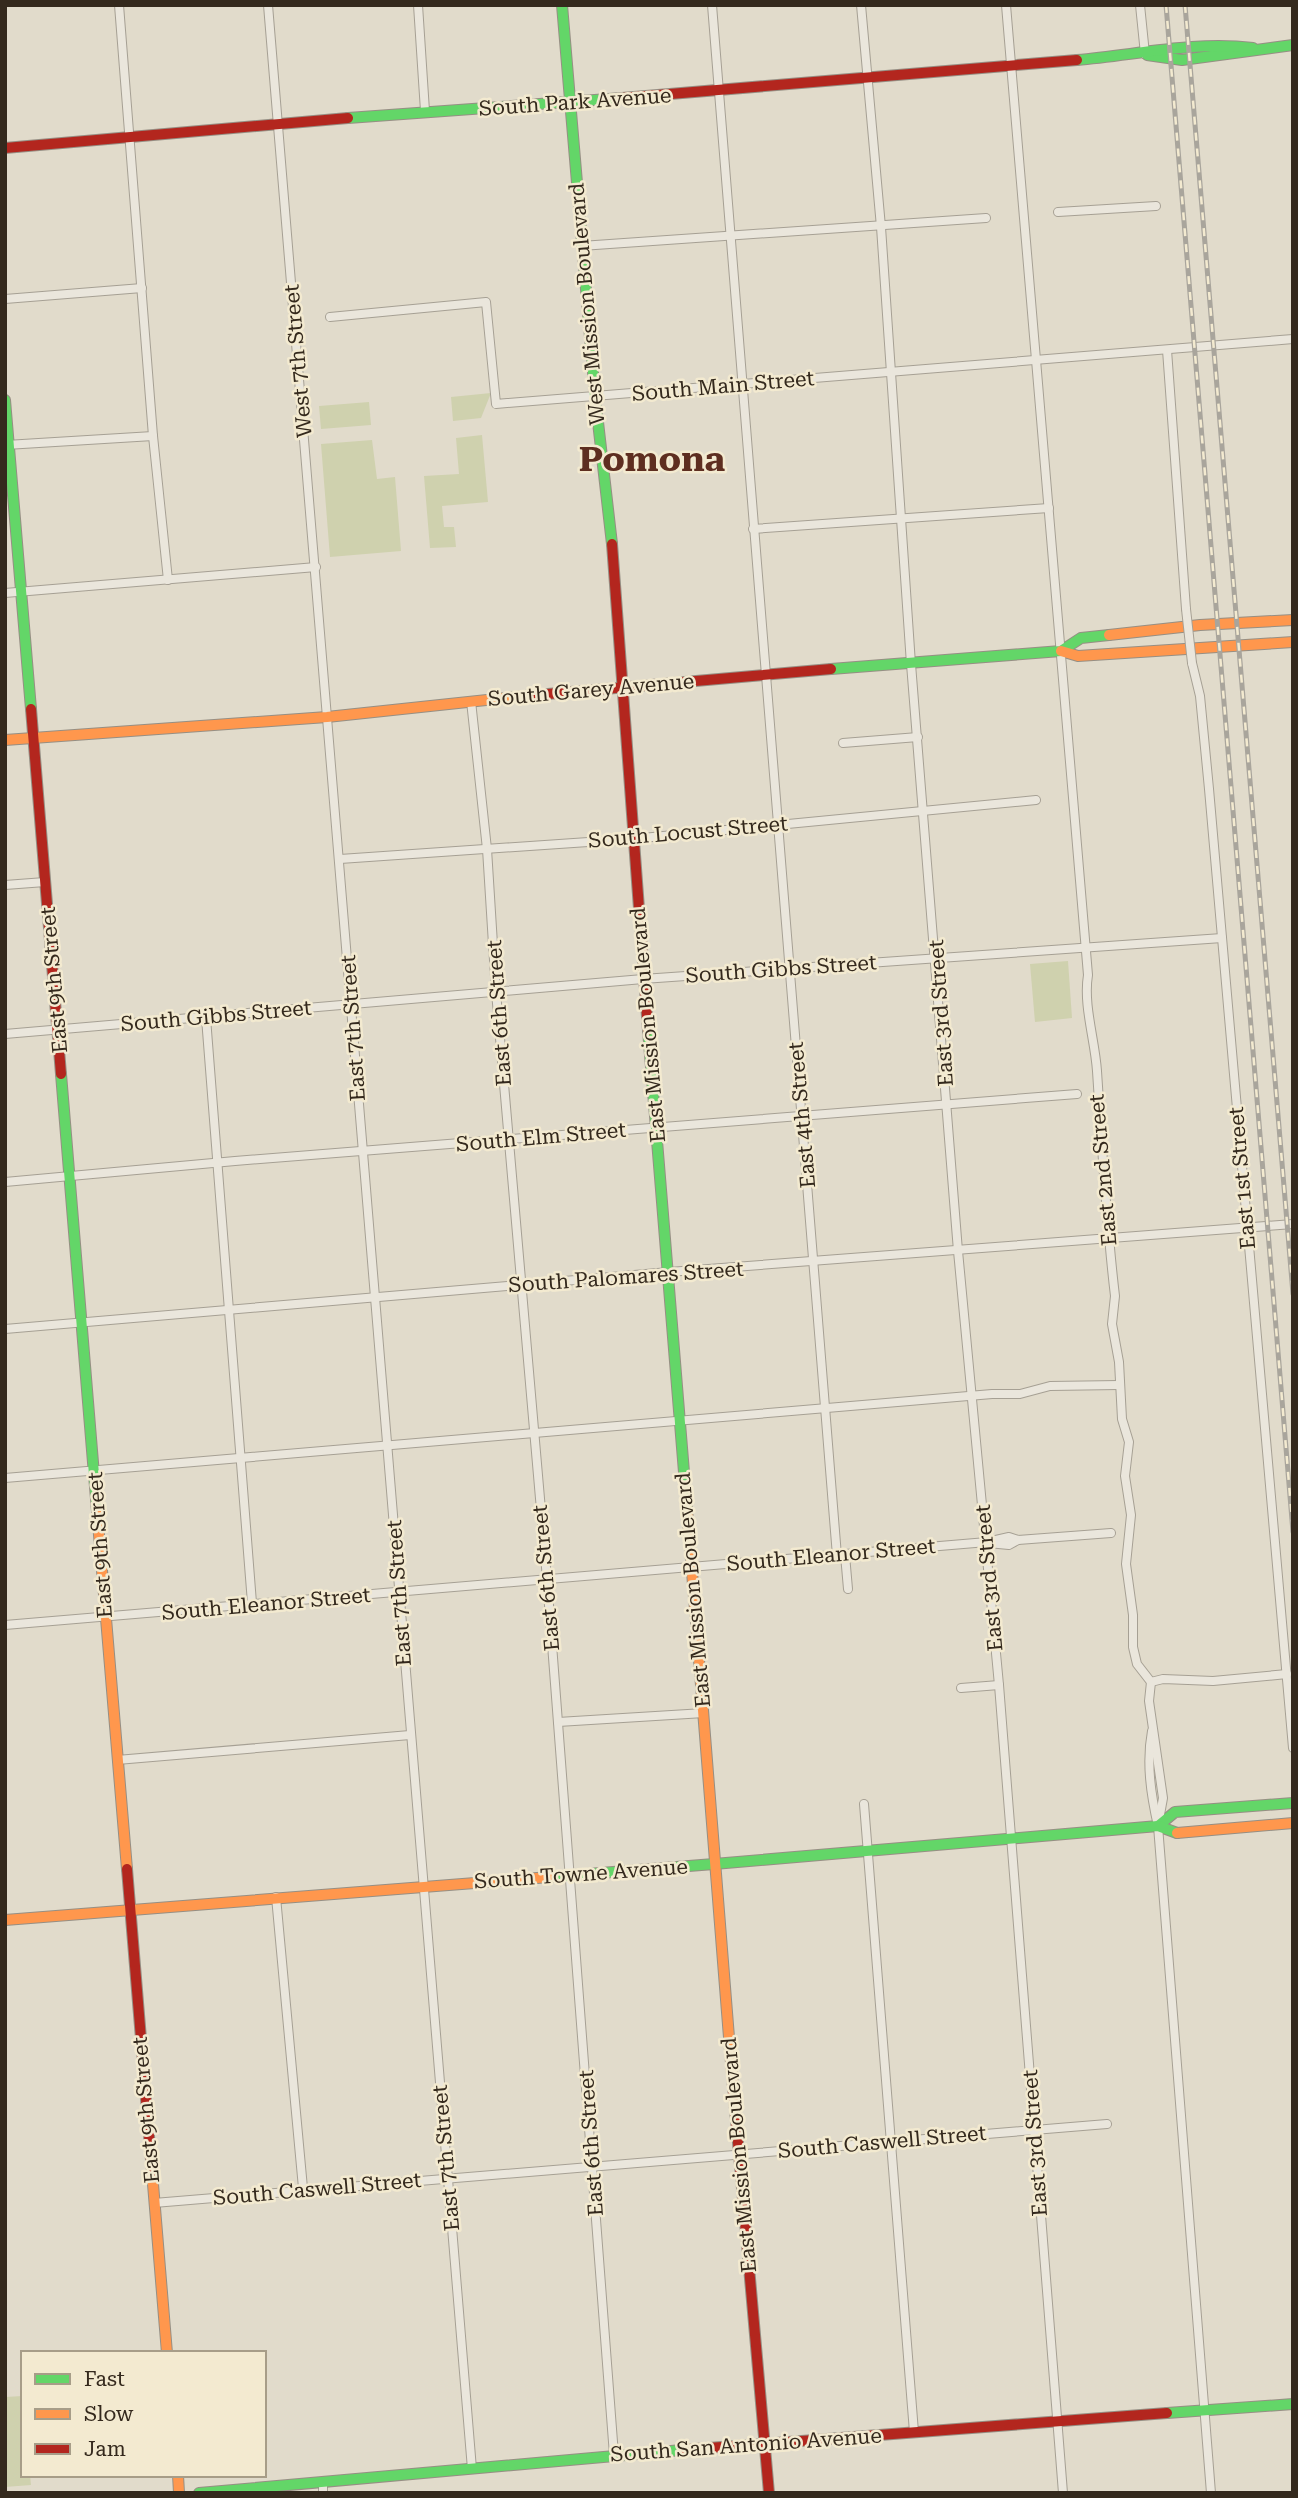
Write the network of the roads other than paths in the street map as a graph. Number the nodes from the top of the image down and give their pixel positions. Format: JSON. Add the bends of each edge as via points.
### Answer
{"nodes":[{"id":1,"x":118,"y":5,"type":"edge"},
{"id":2,"x":268,"y":5,"type":"edge"},
{"id":3,"x":418,"y":5,"type":"edge"},
{"id":4,"x":562,"y":5,"type":"edge"},
{"id":5,"x":712,"y":5,"type":"edge"},
{"id":6,"x":861,"y":5,"type":"edge"},
{"id":7,"x":1006,"y":5,"type":"edge"},
{"id":8,"x":1140,"y":5,"type":"edge"},
{"id":9,"x":1293,"y":45,"type":"edge"},
{"id":10,"x":1145,"y":54,"type":"junction"},
{"id":11,"x":1011,"y":67,"type":"junction"},
{"id":12,"x":867,"y":77,"type":"junction"},
{"id":13,"x":718,"y":92,"type":"junction"},
{"id":14,"x":569,"y":104,"type":"junction"},
{"id":15,"x":425,"y":111,"type":"junction"},
{"id":16,"x":278,"y":125,"type":"junction"},
{"id":17,"x":130,"y":139,"type":"junction"},
{"id":18,"x":5,"y":148,"type":"edge"},
{"id":19,"x":1157,"y":206,"type":"dead end"},
{"id":20,"x":1058,"y":212,"type":"dead end"},
{"id":21,"x":986,"y":218,"type":"dead end"},
{"id":22,"x":881,"y":227,"type":"junction"},
{"id":23,"x":730,"y":236,"type":"junction"},
{"id":24,"x":581,"y":246,"type":"junction"},
{"id":25,"x":142,"y":288,"type":"junction"},
{"id":26,"x":5,"y":299,"type":"edge"},
{"id":27,"x":330,"y":317,"type":"dead end"},
{"id":28,"x":1293,"y":339,"type":"edge"},
{"id":29,"x":1167,"y":350,"type":"junction"},
{"id":30,"x":1035,"y":359,"type":"junction"},
{"id":31,"x":891,"y":372,"type":"junction"},
{"id":32,"x":742,"y":384,"type":"junction"},
{"id":33,"x":595,"y":396,"type":"junction"},
{"id":34,"x":5,"y":400,"type":"edge"},
{"id":35,"x":153,"y":436,"type":"junction"},
{"id":36,"x":7,"y":445,"type":"edge"},
{"id":37,"x":1049,"y":508,"type":"junction"},
{"id":38,"x":903,"y":517,"type":"junction"},
{"id":39,"x":753,"y":529,"type":"junction"},
{"id":40,"x":316,"y":567,"type":"junction"},
{"id":41,"x":168,"y":580,"type":"junction"},
{"id":42,"x":22,"y":592,"type":"junction"},
{"id":43,"x":5,"y":593,"type":"edge"},
{"id":44,"x":1293,"y":620,"type":"edge"},
{"id":45,"x":1293,"y":642,"type":"edge"},
{"id":46,"x":1061,"y":651,"type":"junction"},
{"id":47,"x":911,"y":664,"type":"junction"},
{"id":48,"x":765,"y":676,"type":"junction"},
{"id":49,"x":622,"y":686,"type":"junction"},
{"id":50,"x":471,"y":701,"type":"junction"},
{"id":51,"x":327,"y":717,"type":"junction"},
{"id":52,"x":918,"y":737,"type":"junction"},
{"id":53,"x":36,"y":738,"type":"junction"},
{"id":54,"x":5,"y":740,"type":"edge"},
{"id":55,"x":843,"y":743,"type":"dead end"},
{"id":56,"x":1036,"y":800,"type":"dead end"},
{"id":57,"x":925,"y":812,"type":"junction"},
{"id":58,"x":775,"y":824,"type":"junction"},
{"id":59,"x":632,"y":839,"type":"junction"},
{"id":60,"x":487,"y":849,"type":"junction"},
{"id":61,"x":340,"y":859,"type":"junction"},
{"id":62,"x":45,"y":882,"type":"junction"},
{"id":63,"x":5,"y":885,"type":"edge"},
{"id":64,"x":1222,"y":938,"type":"junction"},
{"id":65,"x":1085,"y":945,"type":"junction"},
{"id":66,"x":937,"y":957,"type":"junction"},
{"id":67,"x":790,"y":968,"type":"junction"},
{"id":68,"x":643,"y":979,"type":"junction"},
{"id":69,"x":496,"y":992,"type":"junction"},
{"id":70,"x":351,"y":1004,"type":"junction"},
{"id":71,"x":206,"y":1018,"type":"junction"},
{"id":72,"x":58,"y":1029,"type":"junction"},
{"id":73,"x":5,"y":1034,"type":"edge"},
{"id":74,"x":1077,"y":1094,"type":"dead end"},
{"id":75,"x":947,"y":1105,"type":"junction"},
{"id":76,"x":802,"y":1116,"type":"junction"},
{"id":77,"x":657,"y":1127,"type":"junction"},
{"id":78,"x":509,"y":1140,"type":"junction"},
{"id":79,"x":362,"y":1150,"type":"junction"},
{"id":80,"x":217,"y":1162,"type":"junction"},
{"id":81,"x":71,"y":1177,"type":"junction"},
{"id":82,"x":5,"y":1182,"type":"edge"},
{"id":83,"x":1293,"y":1224,"type":"edge"},
{"id":84,"x":1246,"y":1227,"type":"junction"},
{"id":85,"x":1108,"y":1238,"type":"junction"},
{"id":86,"x":958,"y":1251,"type":"junction"},
{"id":87,"x":814,"y":1263,"type":"junction"},
{"id":88,"x":669,"y":1272,"type":"junction"},
{"id":89,"x":522,"y":1284,"type":"junction"},
{"id":90,"x":376,"y":1298,"type":"junction"},
{"id":91,"x":227,"y":1312,"type":"junction"},
{"id":92,"x":80,"y":1324,"type":"junction"},
{"id":93,"x":5,"y":1329,"type":"edge"},
{"id":94,"x":1119,"y":1385,"type":"junction"},
{"id":95,"x":974,"y":1396,"type":"junction"},
{"id":96,"x":824,"y":1408,"type":"junction"},
{"id":97,"x":679,"y":1422,"type":"junction"},
{"id":98,"x":534,"y":1433,"type":"junction"},
{"id":99,"x":388,"y":1445,"type":"junction"},
{"id":100,"x":240,"y":1456,"type":"junction"},
{"id":101,"x":95,"y":1470,"type":"junction"},
{"id":102,"x":5,"y":1478,"type":"edge"},
{"id":103,"x":1111,"y":1533,"type":"dead end"},
{"id":104,"x":987,"y":1542,"type":"junction"},
{"id":105,"x":841,"y":1555,"type":"junction"},
{"id":106,"x":692,"y":1567,"type":"junction"},
{"id":107,"x":547,"y":1579,"type":"junction"},
{"id":108,"x":848,"y":1589,"type":"dead end"},
{"id":109,"x":399,"y":1592,"type":"junction"},
{"id":110,"x":252,"y":1603,"type":"junction"},
{"id":111,"x":106,"y":1618,"type":"junction"},
{"id":112,"x":5,"y":1625,"type":"edge"},
{"id":113,"x":1287,"y":1674,"type":"junction"},
{"id":114,"x":1151,"y":1682,"type":"junction"},
{"id":115,"x":999,"y":1685,"type":"junction"},
{"id":116,"x":961,"y":1688,"type":"dead end"},
{"id":117,"x":704,"y":1713,"type":"junction"},
{"id":118,"x":558,"y":1722,"type":"junction"},
{"id":119,"x":410,"y":1735,"type":"junction"},
{"id":120,"x":1293,"y":1748,"type":"edge"},
{"id":121,"x":117,"y":1760,"type":"junction"},
{"id":122,"x":1293,"y":1803,"type":"edge"},
{"id":123,"x":864,"y":1804,"type":"dead end"},
{"id":124,"x":1293,"y":1823,"type":"edge"},
{"id":125,"x":1157,"y":1826,"type":"junction"},
{"id":126,"x":1011,"y":1838,"type":"junction"},
{"id":127,"x":869,"y":1850,"type":"junction"},
{"id":128,"x":714,"y":1864,"type":"junction"},
{"id":129,"x":570,"y":1875,"type":"junction"},
{"id":130,"x":424,"y":1885,"type":"junction"},
{"id":131,"x":276,"y":1898,"type":"junction"},
{"id":132,"x":129,"y":1910,"type":"junction"},
{"id":133,"x":5,"y":1920,"type":"edge"},
{"id":134,"x":1107,"y":2124,"type":"dead end"},
{"id":135,"x":1035,"y":2129,"type":"junction"},
{"id":136,"x":891,"y":2140,"type":"junction"},
{"id":137,"x":738,"y":2155,"type":"junction"},
{"id":138,"x":593,"y":2166,"type":"junction"},
{"id":139,"x":448,"y":2178,"type":"junction"},
{"id":140,"x":303,"y":2188,"type":"junction"},
{"id":141,"x":154,"y":2203,"type":"junction"},
{"id":142,"x":167,"y":2351,"type":"edge"},
{"id":143,"x":1293,"y":2404,"type":"edge"},
{"id":144,"x":1203,"y":2412,"type":"junction"},
{"id":145,"x":1056,"y":2422,"type":"junction"},
{"id":146,"x":914,"y":2432,"type":"junction"},
{"id":147,"x":765,"y":2445,"type":"junction"},
{"id":148,"x":614,"y":2455,"type":"junction"},
{"id":149,"x":472,"y":2469,"type":"junction"},
{"id":150,"x":323,"y":2487,"type":"edge"},
{"id":151,"x":200,"y":2493,"type":"edge"},
{"id":152,"x":769,"y":2493,"type":"edge"},
{"id":153,"x":1063,"y":2493,"type":"edge"},
{"id":154,"x":1211,"y":2493,"type":"edge"}],
"edges":[{"from":1,"to":17,"type":"street"},
{"from":2,"to":16,"type":"street","name":"West 7th Street"},
{"from":3,"to":15,"type":"street"},
{"from":4,"to":14,"type":"main road","name":"West Mission Boulevard"},
{"from":5,"to":13,"type":"street","name":"East 4th Street"},
{"from":6,"to":12,"type":"street","name":"East 3rd Street"},
{"from":7,"to":11,"type":"street","name":"East 2nd Street"},
{"from":8,"to":10,"type":"street"},
{"from":9,"to":10,"type":"main road","name":"South Park Avenue","via":[[1182,60]]},
{"from":10,"to":11,"type":"main road","name":"South Park Avenue"},
{"from":11,"to":12,"type":"main road","name":"South Park Avenue"},
{"from":11,"to":30,"type":"street","name":"East 2nd Street"},
{"from":12,"to":13,"type":"main road","name":"South Park Avenue"},
{"from":12,"to":22,"type":"street","name":"East 3rd Street"},
{"from":13,"to":14,"type":"main road","name":"South Park Avenue"},
{"from":13,"to":23,"type":"street","name":"East 4th Street"},
{"from":14,"to":15,"type":"main road","name":"South Park Avenue"},
{"from":14,"to":24,"type":"main road","name":"West Mission Boulevard"},
{"from":15,"to":16,"type":"main road","name":"South Park Avenue"},
{"from":16,"to":17,"type":"main road","name":"South Park Avenue"},
{"from":16,"to":40,"type":"street","name":"West 7th Street"},
{"from":17,"to":18,"type":"main road","name":"South Park Avenue"},
{"from":17,"to":25,"type":"street"},
{"from":19,"to":20,"type":"street"},
{"from":21,"to":22,"type":"street"},
{"from":22,"to":23,"type":"street"},
{"from":22,"to":31,"type":"street","name":"East 3rd Street"},
{"from":23,"to":24,"type":"street"},
{"from":23,"to":32,"type":"street","name":"East 4th Street"},
{"from":24,"to":33,"type":"main road","name":"West Mission Boulevard"},
{"from":25,"to":26,"type":"street"},
{"from":25,"to":35,"type":"street"},
{"from":27,"to":33,"type":"street","name":"South Main Street","via":[[486,302],[496,404]]},
{"from":28,"to":29,"type":"street","name":"South Main Street"},
{"from":29,"to":30,"type":"street","name":"South Main Street"},
{"from":29,"to":64,"type":"street","name":"East 1st Street","bridge":true,"via":[[1186,609],[1200,696]]},
{"from":30,"to":31,"type":"street","name":"South Main Street"},
{"from":30,"to":37,"type":"street","name":"East 2nd Street"},
{"from":31,"to":32,"type":"street","name":"South Main Street"},
{"from":31,"to":38,"type":"street","name":"East 3rd Street"},
{"from":32,"to":33,"type":"street","name":"South Main Street"},
{"from":32,"to":39,"type":"street","name":"East 4th Street"},
{"from":33,"to":49,"type":"main road","name":"West Mission Boulevard"},
{"from":34,"to":36,"type":"main road","name":"East 9th Street"},
{"from":35,"to":36,"type":"street"},
{"from":35,"to":41,"type":"street"},
{"from":36,"to":42,"type":"main road","name":"East 9th Street"},
{"from":37,"to":38,"type":"street"},
{"from":37,"to":46,"type":"street","name":"East 2nd Street"},
{"from":38,"to":39,"type":"street"},
{"from":38,"to":47,"type":"street","name":"East 3rd Street"},
{"from":39,"to":48,"type":"street","name":"East 4th Street"},
{"from":40,"to":41,"type":"street"},
{"from":40,"to":51,"type":"street","name":"West 7th Street"},
{"from":41,"to":42,"type":"street"},
{"from":42,"to":43,"type":"street"},
{"from":42,"to":53,"type":"main road","name":"East 9th Street"},
{"from":44,"to":46,"type":"main road","name":"South Garey Avenue","via":[[1082,638]]},
{"from":45,"to":46,"type":"main road","via":[[1078,656]]},
{"from":46,"to":47,"type":"main road","name":"South Garey Avenue"},
{"from":46,"to":65,"type":"street","name":"East 2nd Street"},
{"from":47,"to":48,"type":"main road","name":"South Garey Avenue"},
{"from":47,"to":52,"type":"street","name":"East 3rd Street"},
{"from":48,"to":49,"type":"main road","name":"South Garey Avenue"},
{"from":48,"to":58,"type":"street","name":"East 4th Street"},
{"from":49,"to":50,"type":"main road","name":"South Garey Avenue"},
{"from":49,"to":59,"type":"main road","name":"East Mission Boulevard"},
{"from":50,"to":51,"type":"main road","name":"South Garey Avenue"},
{"from":50,"to":60,"type":"street","name":"East 6th Street"},
{"from":51,"to":53,"type":"main road","name":"South Garey Avenue"},
{"from":51,"to":61,"type":"street","name":"East 7th Street"},
{"from":52,"to":55,"type":"street"},
{"from":52,"to":57,"type":"street","name":"East 3rd Street"},
{"from":53,"to":54,"type":"main road","name":"South Garey Avenue"},
{"from":53,"to":62,"type":"main road","name":"East 9th Street"},
{"from":56,"to":57,"type":"street","name":"South Locust Street"},
{"from":57,"to":58,"type":"street","name":"South Locust Street"},
{"from":57,"to":66,"type":"street","name":"East 3rd Street"},
{"from":58,"to":59,"type":"street","name":"South Locust Street"},
{"from":58,"to":67,"type":"street","name":"East 4th Street"},
{"from":59,"to":60,"type":"street","name":"South Locust Street"},
{"from":59,"to":68,"type":"main road","name":"East Mission Boulevard"},
{"from":60,"to":61,"type":"street","name":"South Locust Street"},
{"from":60,"to":69,"type":"street","name":"East 6th Street"},
{"from":61,"to":70,"type":"street","name":"East 7th Street"},
{"from":62,"to":63,"type":"street"},
{"from":62,"to":72,"type":"main road","name":"East 9th Street"},
{"from":64,"to":65,"type":"street","name":"South Gibbs Street"},
{"from":64,"to":84,"type":"street","name":"East 1st Street"},
{"from":65,"to":66,"type":"street","name":"South Gibbs Street"},
{"from":65,"to":85,"type":"street","name":"East 2nd Street"},
{"from":66,"to":67,"type":"street","name":"South Gibbs Street"},
{"from":66,"to":75,"type":"street","name":"East 3rd Street"},
{"from":67,"to":68,"type":"street","name":"South Gibbs Street"},
{"from":67,"to":76,"type":"street","name":"East 4th Street"},
{"from":68,"to":69,"type":"street","name":"South Gibbs Street"},
{"from":68,"to":77,"type":"main road","name":"East Mission Boulevard"},
{"from":69,"to":70,"type":"street","name":"South Gibbs Street"},
{"from":69,"to":78,"type":"street","name":"East 6th Street"},
{"from":70,"to":71,"type":"street","name":"South Gibbs Street"},
{"from":70,"to":79,"type":"street","name":"East 7th Street"},
{"from":71,"to":72,"type":"street","name":"South Gibbs Street"},
{"from":71,"to":80,"type":"street"},
{"from":72,"to":73,"type":"street","name":"South Gibbs Street"},
{"from":72,"to":81,"type":"main road","name":"East 9th Street"},
{"from":74,"to":75,"type":"street","name":"South Elm Street"},
{"from":75,"to":76,"type":"street","name":"South Elm Street"},
{"from":75,"to":86,"type":"street","name":"East 3rd Street"},
{"from":76,"to":77,"type":"street","name":"South Elm Street"},
{"from":76,"to":87,"type":"street","name":"East 4th Street"},
{"from":77,"to":78,"type":"street","name":"South Elm Street"},
{"from":77,"to":88,"type":"main road","name":"East Mission Boulevard"},
{"from":78,"to":79,"type":"street","name":"South Elm Street"},
{"from":78,"to":89,"type":"street","name":"East 6th Street"},
{"from":79,"to":80,"type":"street","name":"South Elm Street"},
{"from":79,"to":90,"type":"street","name":"East 7th Street"},
{"from":80,"to":81,"type":"street","name":"South Elm Street"},
{"from":80,"to":91,"type":"street"},
{"from":81,"to":82,"type":"street","name":"South Elm Street"},
{"from":81,"to":92,"type":"main road","name":"East 9th Street"},
{"from":83,"to":84,"type":"street","name":"South Palomares Street"},
{"from":84,"to":85,"type":"street","name":"South Palomares Street"},
{"from":84,"to":113,"type":"street","name":"East 1st Street"},
{"from":85,"to":86,"type":"street","name":"South Palomares Street"},
{"from":85,"to":94,"type":"street","name":"East 2nd Street"},
{"from":86,"to":87,"type":"street","name":"South Palomares Street"},
{"from":86,"to":95,"type":"street","name":"East 3rd Street"},
{"from":87,"to":88,"type":"street","name":"South Palomares Street"},
{"from":87,"to":96,"type":"street","name":"East 4th Street"},
{"from":88,"to":89,"type":"street","name":"South Palomares Street"},
{"from":88,"to":97,"type":"main road","name":"East Mission Boulevard"},
{"from":89,"to":90,"type":"street","name":"South Palomares Street"},
{"from":89,"to":98,"type":"street","name":"East 6th Street"},
{"from":90,"to":91,"type":"street","name":"South Palomares Street"},
{"from":90,"to":99,"type":"street","name":"East 7th Street"},
{"from":91,"to":92,"type":"street","name":"South Palomares Street"},
{"from":91,"to":100,"type":"street"},
{"from":92,"to":93,"type":"street","name":"South Palomares Street"},
{"from":92,"to":101,"type":"main road","name":"East 9th Street"},
{"from":94,"to":95,"type":"street","via":[[1050,1385],[1020,1394]]},
{"from":94,"to":114,"type":"street","name":"East 2nd Street","via":[[1129,1442],[1126,1564],[1133,1647],[1137,1664]]},
{"from":95,"to":96,"type":"street"},
{"from":95,"to":104,"type":"street","name":"East 3rd Street"},
{"from":96,"to":97,"type":"street"},
{"from":96,"to":105,"type":"street","name":"East 4th Street"},
{"from":97,"to":98,"type":"street"},
{"from":97,"to":106,"type":"main road","name":"East Mission Boulevard"},
{"from":98,"to":99,"type":"street"},
{"from":98,"to":107,"type":"street","name":"East 6th Street"},
{"from":99,"to":100,"type":"street"},
{"from":99,"to":109,"type":"street","name":"East 7th Street"},
{"from":100,"to":101,"type":"street"},
{"from":100,"to":110,"type":"street"},
{"from":101,"to":102,"type":"street"},
{"from":101,"to":111,"type":"main road","name":"East 9th Street"},
{"from":103,"to":104,"type":"street","name":"South Eleanor Street","via":[[1018,1540],[1009,1545]]},
{"from":104,"to":105,"type":"street","name":"South Eleanor Street"},
{"from":104,"to":115,"type":"street","name":"East 3rd Street"},
{"from":105,"to":106,"type":"street","name":"South Eleanor Street"},
{"from":105,"to":108,"type":"street","name":"East 4th Street"},
{"from":106,"to":107,"type":"street","name":"South Eleanor Street"},
{"from":106,"to":117,"type":"main road","name":"East Mission Boulevard"},
{"from":107,"to":109,"type":"street","name":"South Eleanor Street"},
{"from":107,"to":118,"type":"street","name":"East 6th Street"},
{"from":109,"to":110,"type":"street","name":"South Eleanor Street"},
{"from":109,"to":119,"type":"street","name":"East 7th Street"},
{"from":110,"to":111,"type":"street","name":"South Eleanor Street"},
{"from":111,"to":112,"type":"street","name":"South Eleanor Street"},
{"from":111,"to":121,"type":"main road","name":"East 9th Street"},
{"from":113,"to":114,"type":"street"},
{"from":113,"to":120,"type":"street","name":"East 1st Street"},
{"from":114,"to":125,"type":"street","via":[[1149,1748]]},
{"from":115,"to":116,"type":"street"},
{"from":115,"to":126,"type":"street","name":"East 3rd Street"},
{"from":117,"to":118,"type":"street"},
{"from":117,"to":128,"type":"main road","name":"East Mission Boulevard"},
{"from":118,"to":129,"type":"street","name":"East 6th Street"},
{"from":119,"to":121,"type":"street"},
{"from":119,"to":130,"type":"street","name":"East 7th Street"},
{"from":121,"to":132,"type":"main road","name":"East 9th Street"},
{"from":122,"to":125,"type":"main road","via":[[1175,1812]]},
{"from":123,"to":127,"type":"street"},
{"from":124,"to":125,"type":"main road","via":[[1175,1833]]},
{"from":125,"to":126,"type":"main road","name":"South Towne Avenue"},
{"from":125,"to":144,"type":"street"},
{"from":126,"to":127,"type":"main road","name":"South Towne Avenue"},
{"from":126,"to":135,"type":"street","name":"East 3rd Street"},
{"from":127,"to":128,"type":"main road","name":"South Towne Avenue"},
{"from":127,"to":136,"type":"street"},
{"from":128,"to":129,"type":"main road","name":"South Towne Avenue"},
{"from":128,"to":137,"type":"main road","name":"East Mission Boulevard"},
{"from":129,"to":130,"type":"main road","name":"South Towne Avenue"},
{"from":129,"to":138,"type":"street","name":"East 6th Street"},
{"from":130,"to":131,"type":"main road","name":"South Towne Avenue"},
{"from":130,"to":139,"type":"street","name":"East 7th Street"},
{"from":131,"to":132,"type":"main road","name":"South Towne Avenue"},
{"from":131,"to":140,"type":"street"},
{"from":132,"to":133,"type":"main road","name":"South Towne Avenue"},
{"from":132,"to":141,"type":"main road","name":"East 9th Street"},
{"from":134,"to":135,"type":"street","name":"South Caswell Street"},
{"from":135,"to":136,"type":"street","name":"South Caswell Street"},
{"from":135,"to":145,"type":"street","name":"East 3rd Street"},
{"from":136,"to":137,"type":"street","name":"South Caswell Street"},
{"from":136,"to":146,"type":"street"},
{"from":137,"to":138,"type":"street","name":"South Caswell Street"},
{"from":137,"to":147,"type":"main road","name":"East Mission Boulevard"},
{"from":138,"to":139,"type":"street","name":"South Caswell Street"},
{"from":138,"to":148,"type":"street","name":"East 6th Street"},
{"from":139,"to":140,"type":"street","name":"South Caswell Street"},
{"from":139,"to":149,"type":"street","name":"East 7th Street"},
{"from":140,"to":141,"type":"street","name":"South Caswell Street"},
{"from":141,"to":142,"type":"main road","name":"East 9th Street"},
{"from":143,"to":144,"type":"main road","name":"South San Antonio Avenue"},
{"from":144,"to":145,"type":"main road","name":"South San Antonio Avenue"},
{"from":144,"to":154,"type":"street"},
{"from":145,"to":146,"type":"main road","name":"South San Antonio Avenue"},
{"from":145,"to":153,"type":"street","name":"East 3rd Street"},
{"from":146,"to":147,"type":"main road","name":"South San Antonio Avenue"},
{"from":147,"to":148,"type":"main road","name":"South San Antonio Avenue"},
{"from":147,"to":152,"type":"main road","name":"East Mission Boulevard"},
{"from":148,"to":149,"type":"main road","name":"South San Antonio Avenue"},
{"from":149,"to":150,"type":"main road","name":"South San Antonio Avenue"},
{"from":150,"to":151,"type":"main road","name":"South San Antonio Avenue"}]}
